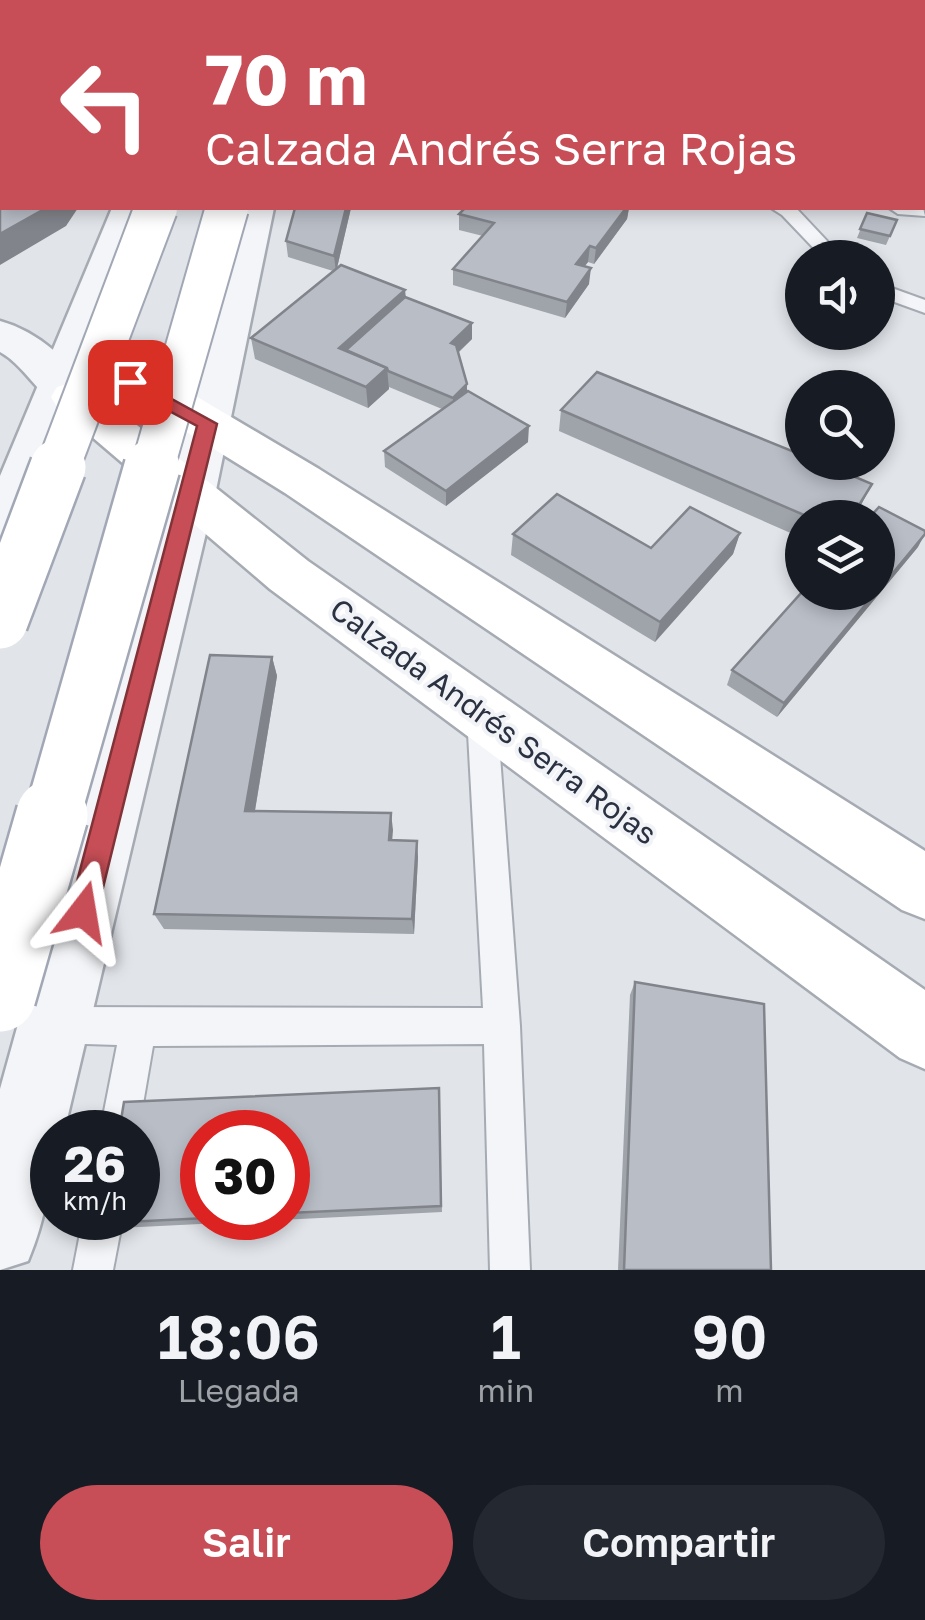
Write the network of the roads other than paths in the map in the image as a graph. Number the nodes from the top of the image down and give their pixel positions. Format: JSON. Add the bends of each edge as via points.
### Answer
{"nodes":[{"id":1,"x":129,"y":210,"type":"edge"},
{"id":2,"x":155,"y":210,"type":"edge"},
{"id":3,"x":226,"y":210,"type":"edge"},
{"id":4,"x":256,"y":210,"type":"edge"},
{"id":5,"x":784,"y":210,"type":"edge"},
{"id":6,"x":816,"y":240,"type":"edge"},
{"id":7,"x":895,"y":296,"type":"edge"},
{"id":8,"x":925,"y":307,"type":"edge"},
{"id":9,"x":10,"y":343,"type":"edge"},
{"id":10,"x":77,"y":378,"type":"junction"},
{"id":11,"x":208,"y":424,"type":"junction"},
{"id":12,"x":190,"y":494,"type":"junction"},
{"id":13,"x":0,"y":537,"type":"edge"},
{"id":14,"x":0,"y":622,"type":"edge"},
{"id":15,"x":482,"y":715,"type":"junction"},
{"id":16,"x":925,"y":888,"type":"edge"},
{"id":17,"x":0,"y":996,"type":"edge"},
{"id":18,"x":54,"y":1025,"type":"junction"},
{"id":19,"x":502,"y":1026,"type":"junction"},
{"id":20,"x":138,"y":1028,"type":"junction"},
{"id":21,"x":925,"y":1033,"type":"edge"},
{"id":22,"x":122,"y":1110,"type":"edge"},
{"id":23,"x":0,"y":1233,"type":"edge"},
{"id":24,"x":99,"y":1240,"type":"edge"},
{"id":25,"x":93,"y":1270,"type":"edge"},
{"id":26,"x":510,"y":1270,"type":"edge"}],
"edges":[{"from":1,"to":10,"type":"street"},
{"from":2,"to":14,"type":"main road","bridge":true},
{"from":3,"to":17,"type":"main road","bridge":true},
{"from":4,"to":11,"type":"street"},
{"from":5,"to":6,"type":"lane"},
{"from":7,"to":8,"type":"lane"},
{"from":9,"to":10,"type":"street"},
{"from":10,"to":11,"type":"main road"},
{"from":10,"to":12,"type":"main road","name":"Calzada Andrés Serra Rojas"},
{"from":10,"to":13,"type":"street"},
{"from":11,"to":12,"type":"street"},
{"from":11,"to":16,"type":"main road"},
{"from":12,"to":15,"type":"main road","name":"Calzada Andrés Serra Rojas","via":[[288,575]]},
{"from":12,"to":18,"type":"street"},
{"from":15,"to":19,"type":"lane"},
{"from":15,"to":21,"type":"main road","name":"Calzada Andrés Serra Rojas"},
{"from":18,"to":20,"type":"lane"},
{"from":18,"to":23,"type":"street"},
{"from":19,"to":20,"type":"lane"},
{"from":19,"to":26,"type":"lane"},
{"from":20,"to":22,"type":"lane"},
{"from":24,"to":25,"type":"lane"}]}
